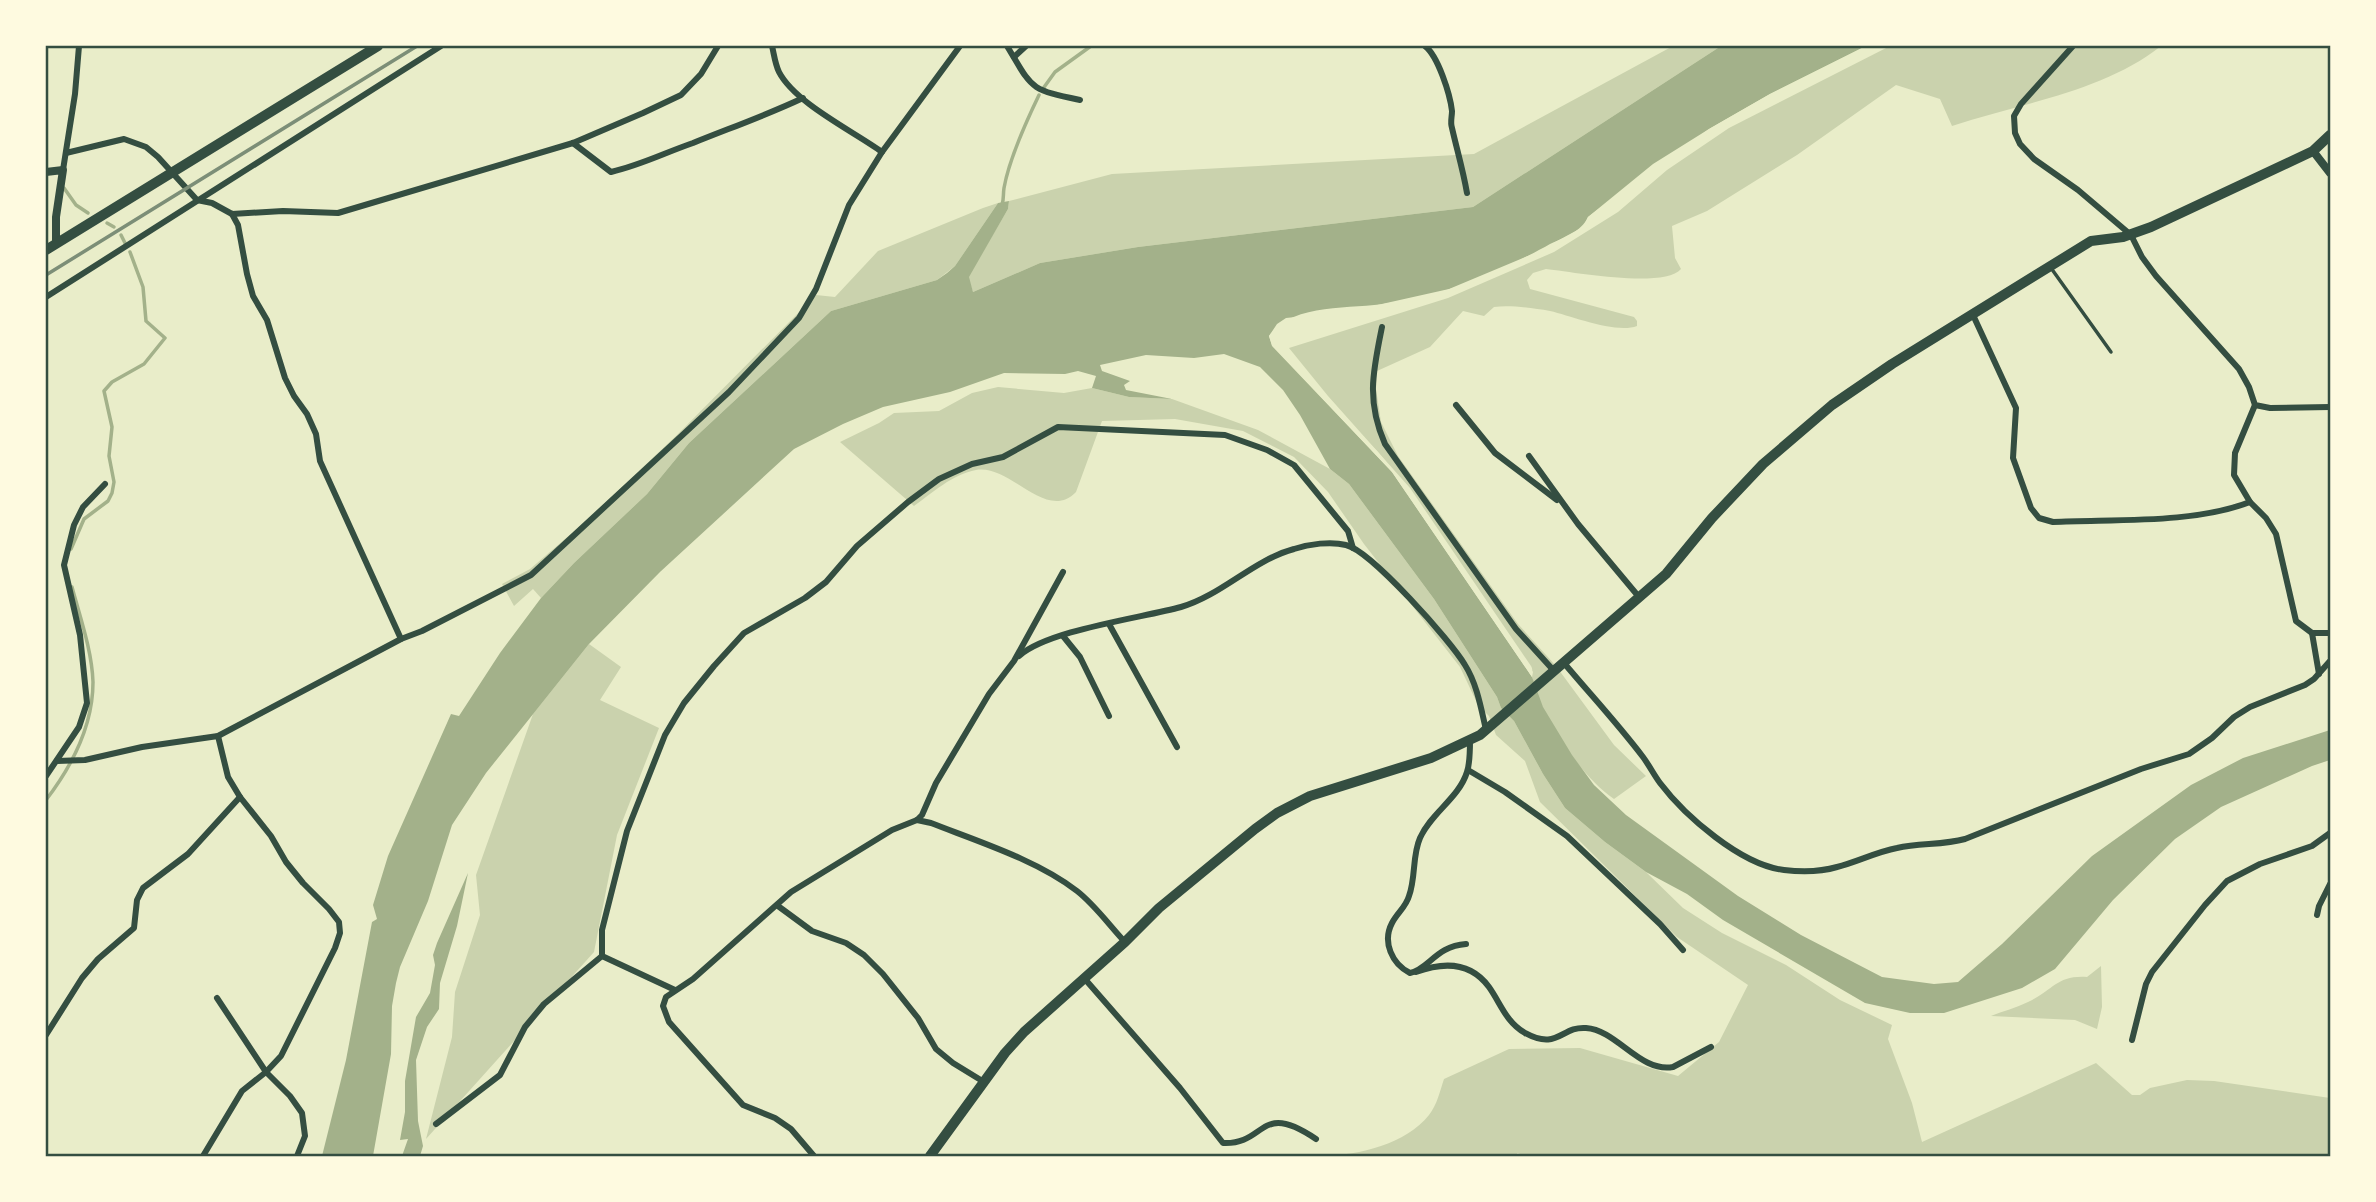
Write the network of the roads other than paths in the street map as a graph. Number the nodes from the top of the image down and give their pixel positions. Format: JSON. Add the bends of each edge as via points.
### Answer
{"nodes":[{"id":1,"x":79,"y":46,"type":"edge"},
{"id":2,"x":378,"y":46,"type":"edge"},
{"id":3,"x":442,"y":46,"type":"edge"},
{"id":4,"x":718,"y":46,"type":"edge"},
{"id":5,"x":772,"y":46,"type":"edge"},
{"id":6,"x":960,"y":46,"type":"edge"},
{"id":7,"x":1007,"y":46,"type":"edge"},
{"id":8,"x":1026,"y":46,"type":"edge"},
{"id":9,"x":2073,"y":46,"type":"edge"},
{"id":10,"x":1429,"y":47,"type":"edge"},
{"id":11,"x":1014,"y":57,"type":"junction"},
{"id":12,"x":803,"y":98,"type":"junction"},
{"id":13,"x":1080,"y":100,"type":"dead end"},
{"id":14,"x":2330,"y":135,"type":"edge"},
{"id":15,"x":573,"y":143,"type":"junction"},
{"id":16,"x":2313,"y":151,"type":"junction"},
{"id":17,"x":882,"y":152,"type":"junction"},
{"id":18,"x":66,"y":153,"type":"junction"},
{"id":19,"x":63,"y":170,"type":"junction"},
{"id":20,"x":46,"y":172,"type":"edge"},
{"id":21,"x":172,"y":173,"type":"junction"},
{"id":22,"x":2330,"y":173,"type":"edge"},
{"id":23,"x":1467,"y":193,"type":"dead end"},
{"id":24,"x":197,"y":200,"type":"junction"},
{"id":25,"x":232,"y":214,"type":"junction"},
{"id":26,"x":2131,"y":235,"type":"junction"},
{"id":27,"x":56,"y":244,"type":"junction"},
{"id":28,"x":46,"y":250,"type":"edge"},
{"id":29,"x":2049,"y":265,"type":"junction"},
{"id":30,"x":46,"y":297,"type":"edge"},
{"id":31,"x":1973,"y":315,"type":"junction"},
{"id":32,"x":1382,"y":327,"type":"dead end"},
{"id":33,"x":2111,"y":352,"type":"dead end"},
{"id":34,"x":1456,"y":405,"type":"dead end"},
{"id":35,"x":2255,"y":405,"type":"junction"},
{"id":36,"x":2330,"y":407,"type":"edge"},
{"id":37,"x":1529,"y":456,"type":"dead end"},
{"id":38,"x":104,"y":484,"type":"dead end"},
{"id":39,"x":2250,"y":502,"type":"junction"},
{"id":40,"x":1569,"y":511,"type":"junction"},
{"id":41,"x":1353,"y":548,"type":"junction"},
{"id":42,"x":1063,"y":572,"type":"dead end"},
{"id":43,"x":1639,"y":597,"type":"junction"},
{"id":44,"x":1109,"y":624,"type":"junction"},
{"id":45,"x":2312,"y":633,"type":"junction"},
{"id":46,"x":2330,"y":633,"type":"edge"},
{"id":47,"x":1063,"y":636,"type":"junction"},
{"id":48,"x":401,"y":639,"type":"junction"},
{"id":49,"x":1014,"y":661,"type":"junction"},
{"id":50,"x":2330,"y":662,"type":"edge"},
{"id":51,"x":1564,"y":663,"type":"junction"},
{"id":52,"x":1555,"y":671,"type":"junction"},
{"id":53,"x":2319,"y":674,"type":"junction"},
{"id":54,"x":1109,"y":716,"type":"dead end"},
{"id":55,"x":1486,"y":730,"type":"junction"},
{"id":56,"x":218,"y":736,"type":"junction"},
{"id":57,"x":1470,"y":740,"type":"junction"},
{"id":58,"x":1177,"y":747,"type":"dead end"},
{"id":59,"x":57,"y":761,"type":"junction"},
{"id":60,"x":1468,"y":770,"type":"junction"},
{"id":61,"x":46,"y":776,"type":"edge"},
{"id":62,"x":240,"y":797,"type":"junction"},
{"id":63,"x":917,"y":820,"type":"junction"},
{"id":64,"x":2330,"y":833,"type":"edge"},
{"id":65,"x":2330,"y":884,"type":"edge"},
{"id":66,"x":778,"y":906,"type":"junction"},
{"id":67,"x":2318,"y":915,"type":"dead end"},
{"id":68,"x":1125,"y":942,"type":"junction"},
{"id":69,"x":1466,"y":944,"type":"dead end"},
{"id":70,"x":1683,"y":950,"type":"dead end"},
{"id":71,"x":601,"y":956,"type":"junction"},
{"id":72,"x":1416,"y":972,"type":"junction"},
{"id":73,"x":1084,"y":978,"type":"junction"},
{"id":74,"x":675,"y":990,"type":"junction"},
{"id":75,"x":217,"y":998,"type":"dead end"},
{"id":76,"x":46,"y":1035,"type":"edge"},
{"id":77,"x":2132,"y":1040,"type":"dead end"},
{"id":78,"x":1711,"y":1047,"type":"dead end"},
{"id":79,"x":266,"y":1072,"type":"junction"},
{"id":80,"x":984,"y":1082,"type":"junction"},
{"id":81,"x":436,"y":1124,"type":"dead end"},
{"id":82,"x":1316,"y":1139,"type":"dead end"},
{"id":83,"x":203,"y":1157,"type":"edge"},
{"id":84,"x":297,"y":1157,"type":"edge"},
{"id":85,"x":814,"y":1157,"type":"edge"},
{"id":86,"x":930,"y":1157,"type":"edge"}],
"edges":[{"from":1,"to":18,"type":"street"},
{"from":2,"to":21,"type":"main road"},
{"from":3,"to":24,"type":"street"},
{"from":4,"to":15,"type":"street","via":[[681,95]]},
{"from":5,"to":12,"type":"street","via":[[777,69]]},
{"from":6,"to":17,"type":"street"},
{"from":7,"to":11,"type":"street"},
{"from":8,"to":11,"type":"street"},
{"from":9,"to":26,"type":"street","via":[[2021,104],[2014,116],[2015,133],[2034,159]]},
{"from":10,"to":23,"type":"street","via":[[1452,110],[1451,125]]},
{"from":11,"to":13,"type":"street","via":[[1033,87]]},
{"from":12,"to":15,"type":"street","via":[[643,164],[611,172]]},
{"from":12,"to":17,"type":"street"},
{"from":14,"to":16,"type":"main road"},
{"from":15,"to":25,"type":"street","via":[[338,214]]},
{"from":16,"to":22,"type":"street"},
{"from":16,"to":26,"type":"main road"},
{"from":17,"to":48,"type":"street","via":[[849,205],[816,289],[799,318],[729,392],[531,575]]},
{"from":18,"to":19,"type":"street"},
{"from":18,"to":21,"type":"street","via":[[124,139],[146,147]]},
{"from":19,"to":20,"type":"street"},
{"from":19,"to":27,"type":"street"},
{"from":21,"to":24,"type":"street"},
{"from":21,"to":27,"type":"main road"},
{"from":24,"to":25,"type":"street"},
{"from":24,"to":30,"type":"street"},
{"from":25,"to":48,"type":"street","via":[[253,296],[267,320],[285,378],[307,414],[320,461]]},
{"from":26,"to":29,"type":"main road","via":[[2091,241]]},
{"from":26,"to":35,"type":"street","via":[[2156,276],[2239,369]]},
{"from":27,"to":28,"type":"main road"},
{"from":29,"to":31,"type":"main road"},
{"from":29,"to":33,"type":"lane"},
{"from":31,"to":39,"type":"street","via":[[2016,408],[2013,458],[2039,518],[2053,522],[2179,516]]},
{"from":31,"to":43,"type":"main road","via":[[1872,376],[1804,427],[1712,518],[1676,564]]},
{"from":32,"to":52,"type":"street","via":[[1373,371],[1373,403],[1385,444],[1516,629]]},
{"from":34,"to":40,"type":"street","via":[[1495,453]]},
{"from":35,"to":36,"type":"street"},
{"from":35,"to":39,"type":"street","via":[[2233,461],[2234,475]]},
{"from":37,"to":40,"type":"street"},
{"from":38,"to":59,"type":"street","via":[[83,507],[66,553],[64,565],[80,635],[87,704],[79,727]]},
{"from":39,"to":45,"type":"street","via":[[2276,534],[2294,616]]},
{"from":40,"to":43,"type":"street"},
{"from":41,"to":44,"type":"street","via":[[1335,544],[1294,549],[1203,598]]},
{"from":41,"to":55,"type":"street","via":[[1413,602],[1465,664]]},
{"from":41,"to":71,"type":"street","via":[[1349,531],[1294,465],[1225,435],[1058,428],[1003,457],[939,479],[857,546],[826,582],[744,633],[684,703],[664,735],[627,831],[602,930]]},
{"from":42,"to":49,"type":"street"},
{"from":43,"to":51,"type":"main road"},
{"from":44,"to":47,"type":"street"},
{"from":44,"to":58,"type":"street"},
{"from":45,"to":46,"type":"street"},
{"from":45,"to":53,"type":"street"},
{"from":47,"to":49,"type":"street"},
{"from":47,"to":54,"type":"street","via":[[1080,657]]},
{"from":48,"to":56,"type":"street"},
{"from":49,"to":63,"type":"street","via":[[989,694]]},
{"from":50,"to":53,"type":"street"},
{"from":51,"to":52,"type":"main road"},
{"from":51,"to":53,"type":"street","via":[[1691,816],[1744,856],[1769,867],[1796,871],[1838,867],[1883,851],[1983,834],[2189,754],[2243,711],[2305,685]]},
{"from":52,"to":55,"type":"main road"},
{"from":55,"to":57,"type":"main road"},
{"from":56,"to":59,"type":"street"},
{"from":56,"to":62,"type":"street","via":[[228,777]]},
{"from":57,"to":60,"type":"street"},
{"from":57,"to":68,"type":"main road","via":[[1285,809],[1200,873]]},
{"from":59,"to":61,"type":"street"},
{"from":60,"to":70,"type":"street","via":[[1567,836]]},
{"from":60,"to":72,"type":"street","via":[[1421,836],[1410,893],[1390,929],[1388,944],[1394,959],[1410,973]]},
{"from":62,"to":76,"type":"street","via":[[188,854],[143,888],[134,928],[82,978]]},
{"from":62,"to":79,"type":"street","via":[[286,862],[339,922],[335,948],[281,1056]]},
{"from":63,"to":66,"type":"street","via":[[892,830],[795,889]]},
{"from":63,"to":68,"type":"street","via":[[1023,861],[1067,884]]},
{"from":64,"to":77,"type":"street","via":[[2312,846],[2238,874],[2217,890],[2152,972]]},
{"from":65,"to":67,"type":"street"},
{"from":66,"to":74,"type":"street"},
{"from":66,"to":80,"type":"street","via":[[812,931],[864,955],[918,1018],[936,1049]]},
{"from":68,"to":73,"type":"main road"},
{"from":69,"to":72,"type":"street","via":[[1445,948]]},
{"from":71,"to":74,"type":"street"},
{"from":71,"to":81,"type":"street","via":[[544,1004],[500,1075]]},
{"from":72,"to":78,"type":"street","via":[[1438,964],[1470,970],[1488,985],[1513,1024],[1541,1040],[1590,1028],[1666,1068]]},
{"from":73,"to":80,"type":"main road","via":[[1015,1042]]},
{"from":73,"to":82,"type":"street","via":[[1223,1143],[1237,1144],[1263,1126],[1281,1122]]},
{"from":74,"to":85,"type":"street","via":[[663,1006],[669,1022],[743,1105],[791,1129]]},
{"from":75,"to":79,"type":"street"},
{"from":79,"to":83,"type":"street","via":[[242,1091]]},
{"from":79,"to":84,"type":"street","via":[[302,1113],[305,1136]]},
{"from":80,"to":86,"type":"main road"}]}
